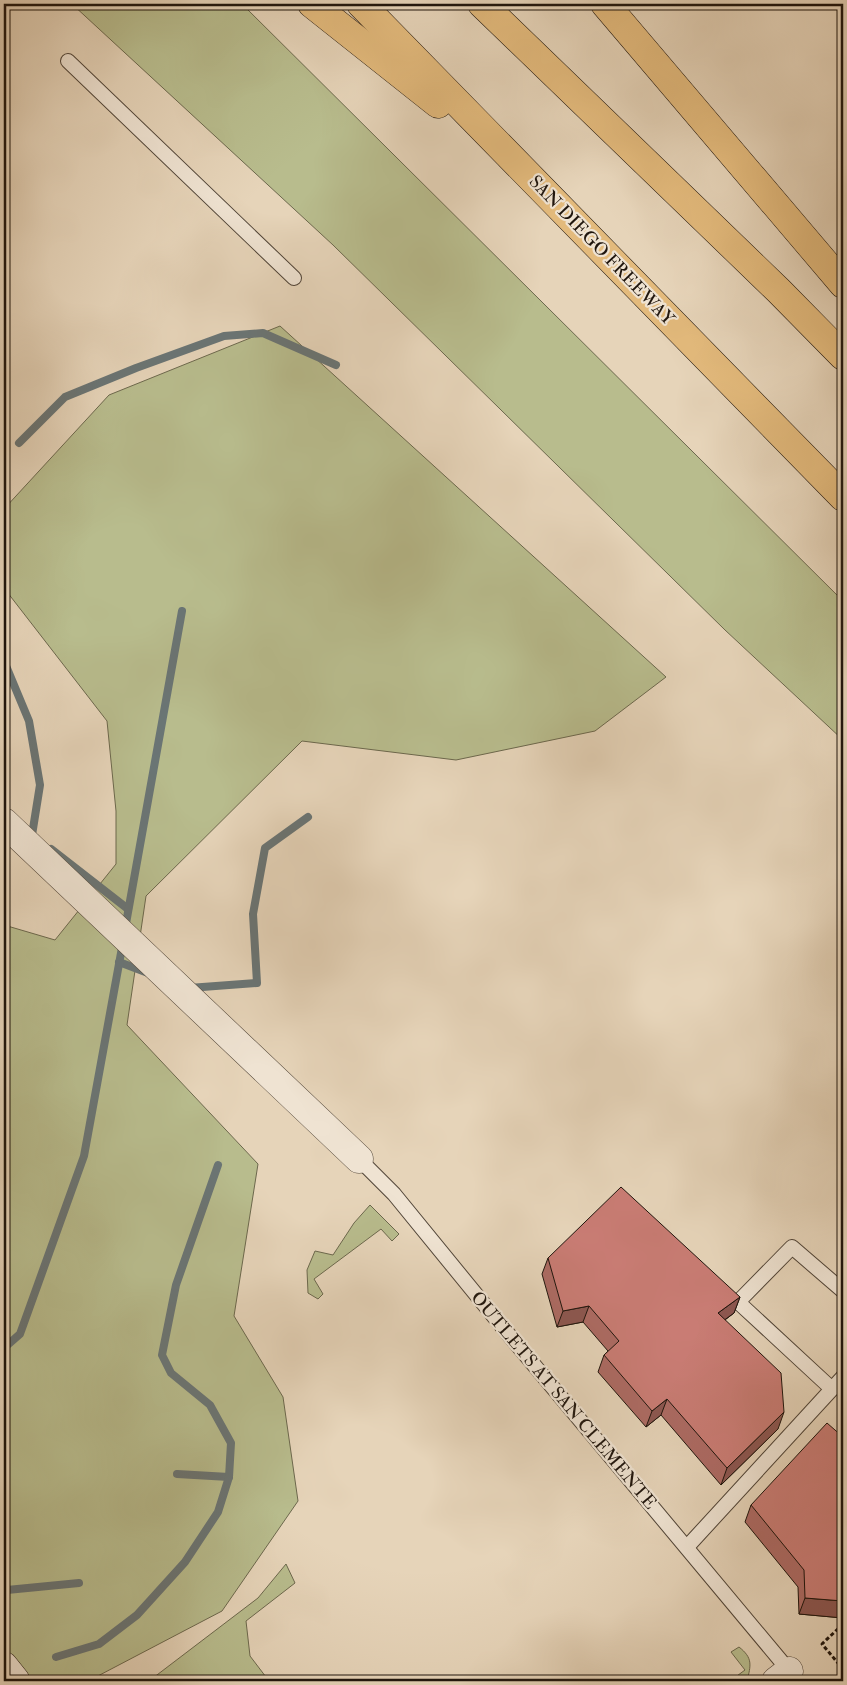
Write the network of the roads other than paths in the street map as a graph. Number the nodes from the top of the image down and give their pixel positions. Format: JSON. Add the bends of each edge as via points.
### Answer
{"nodes":[{"id":1,"x":312,"y":4,"type":"edge"},
{"id":2,"x":360,"y":4,"type":"edge"},
{"id":3,"x":482,"y":4,"type":"edge"},
{"id":4,"x":605,"y":4,"type":"edge"},
{"id":5,"x":68,"y":61,"type":"dead end"},
{"id":6,"x":529,"y":175,"type":"junction"},
{"id":7,"x":294,"y":278,"type":"dead end"},
{"id":8,"x":843,"y":284,"type":"edge"},
{"id":9,"x":843,"y":356,"type":"edge"},
{"id":10,"x":843,"y":497,"type":"edge"},
{"id":11,"x":4,"y":822,"type":"edge"},
{"id":12,"x":359,"y":1159,"type":"joint"},
{"id":13,"x":843,"y":1291,"type":"edge"},
{"id":14,"x":843,"y":1377,"type":"edge"},
{"id":15,"x":832,"y":1390,"type":"junction"},
{"id":16,"x":687,"y":1547,"type":"junction"},
{"id":17,"x":4,"y":1666,"type":"edge"},
{"id":18,"x":787,"y":1678,"type":"edge"},
{"id":19,"x":16,"y":1681,"type":"edge"}],
"edges":[{"from":1,"to":6,"type":"highway"},
{"from":2,"to":6,"type":"highway","name":"SAN DIEGO FREEWAY"},
{"from":3,"to":9,"type":"highway"},
{"from":4,"to":8,"type":"highway"},
{"from":5,"to":7,"type":"lane"},
{"from":6,"to":10,"type":"highway","name":"SAN DIEGO FREEWAY"},
{"from":11,"to":12,"type":"street","name":"OUTLETS AT SAN CLEMENTE"},
{"from":12,"to":16,"type":"lane","name":"OUTLETS AT SAN CLEMENTE","via":[[394,1194]]},
{"from":13,"to":15,"type":"lane","via":[[792,1247],[738,1302]]},
{"from":14,"to":15,"type":"lane"},
{"from":15,"to":16,"type":"lane"},
{"from":16,"to":18,"type":"lane","name":"OUTLETS AT SAN CLEMENTE"},
{"from":17,"to":19,"type":"street"}]}
